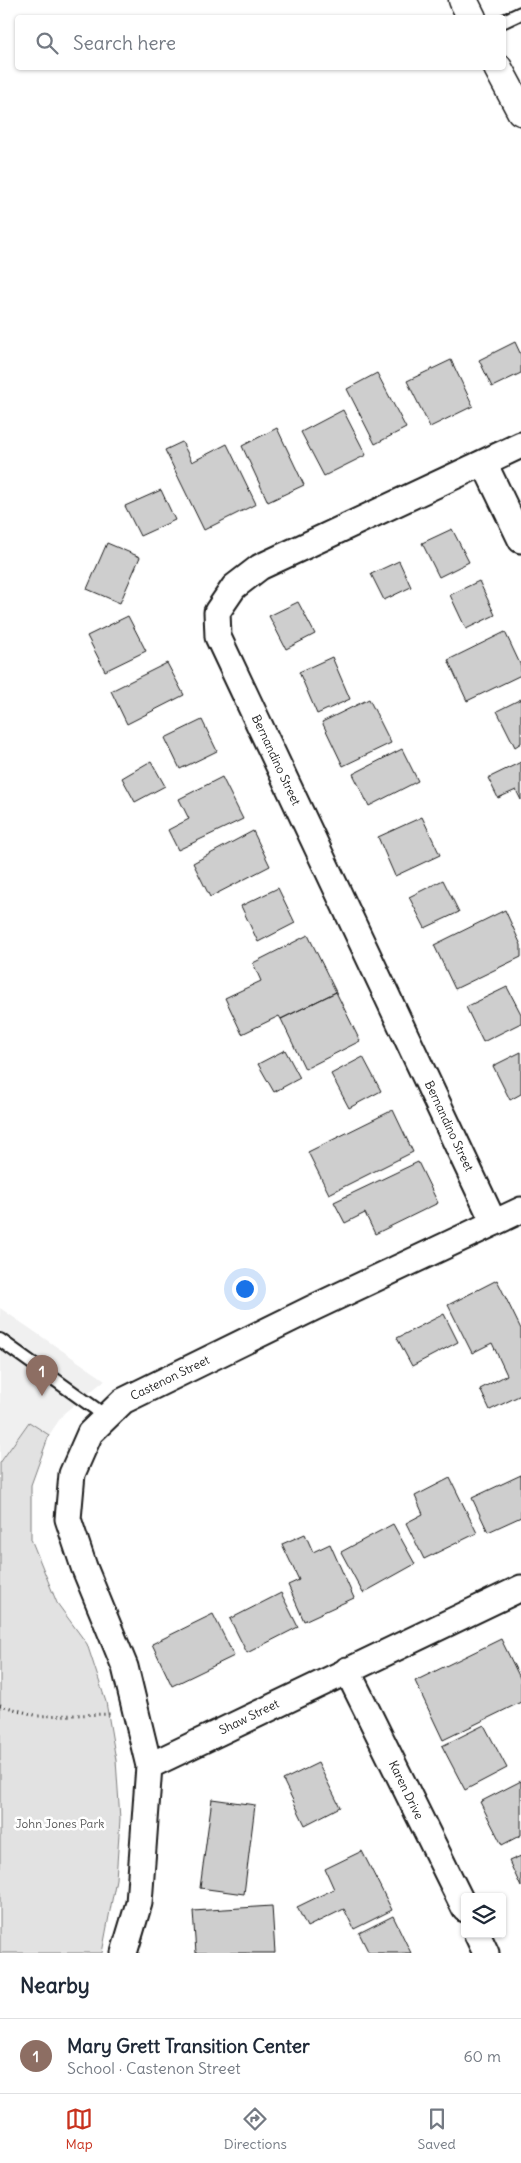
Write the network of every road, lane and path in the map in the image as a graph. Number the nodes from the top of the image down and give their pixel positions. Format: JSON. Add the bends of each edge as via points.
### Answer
{"nodes":[{"id":1,"x":463,"y":0,"type":"edge"},
{"id":2,"x":521,"y":13,"type":"edge"},
{"id":3,"x":470,"y":15,"type":"edge"},
{"id":4,"x":506,"y":20,"type":"edge"},
{"id":5,"x":499,"y":70,"type":"edge"},
{"id":6,"x":521,"y":111,"type":"edge"},
{"id":7,"x":521,"y":445,"type":"edge"},
{"id":8,"x":484,"y":462,"type":"junction"},
{"id":9,"x":521,"y":540,"type":"edge"},
{"id":10,"x":521,"y":1210,"type":"edge"},
{"id":11,"x":494,"y":1223,"type":"junction"},
{"id":12,"x":0,"y":1340,"type":"edge"},
{"id":13,"x":107,"y":1417,"type":"junction"},
{"id":14,"x":521,"y":1588,"type":"edge"},
{"id":15,"x":347,"y":1670,"type":"junction"},
{"id":16,"x":0,"y":1705,"type":"edge"},
{"id":17,"x":136,"y":1710,"type":"junction"},
{"id":18,"x":149,"y":1766,"type":"junction"},
{"id":19,"x":461,"y":1901,"type":"edge"},
{"id":20,"x":479,"y":1938,"type":"edge"},
{"id":21,"x":124,"y":1953,"type":"edge"},
{"id":22,"x":486,"y":1953,"type":"edge"}],
"edges":[{"from":1,"to":3,"type":"main road"},
{"from":2,"to":4,"type":"lane"},
{"from":5,"to":6,"type":"main road"},
{"from":7,"to":8,"type":"street","name":"Bernandino Street"},
{"from":8,"to":9,"type":"street"},
{"from":8,"to":11,"type":"street","name":"Bernandino Street","via":[[260,568],[234,587],[217,612],[218,637]]},
{"from":10,"to":11,"type":"street","name":"Castenon Street"},
{"from":11,"to":13,"type":"street","name":"Castenon Street","via":[[123,1400]]},
{"from":12,"to":13,"type":"lane"},
{"from":13,"to":17,"type":"street","name":"Castenon Street","via":[[90,1433],[72,1474],[68,1519],[84,1568],[125,1666]]},
{"from":14,"to":15,"type":"street","name":"Shaw Street"},
{"from":15,"to":18,"type":"street","name":"Shaw Street"},
{"from":15,"to":19,"type":"street","name":"Karen Drive"},
{"from":16,"to":17,"type":"path","via":[[38,1716],[93,1716]]},
{"from":17,"to":18,"type":"street","name":"Castenon Street"},
{"from":18,"to":21,"type":"street","via":[[139,1903]]},
{"from":20,"to":22,"type":"street"}]}
